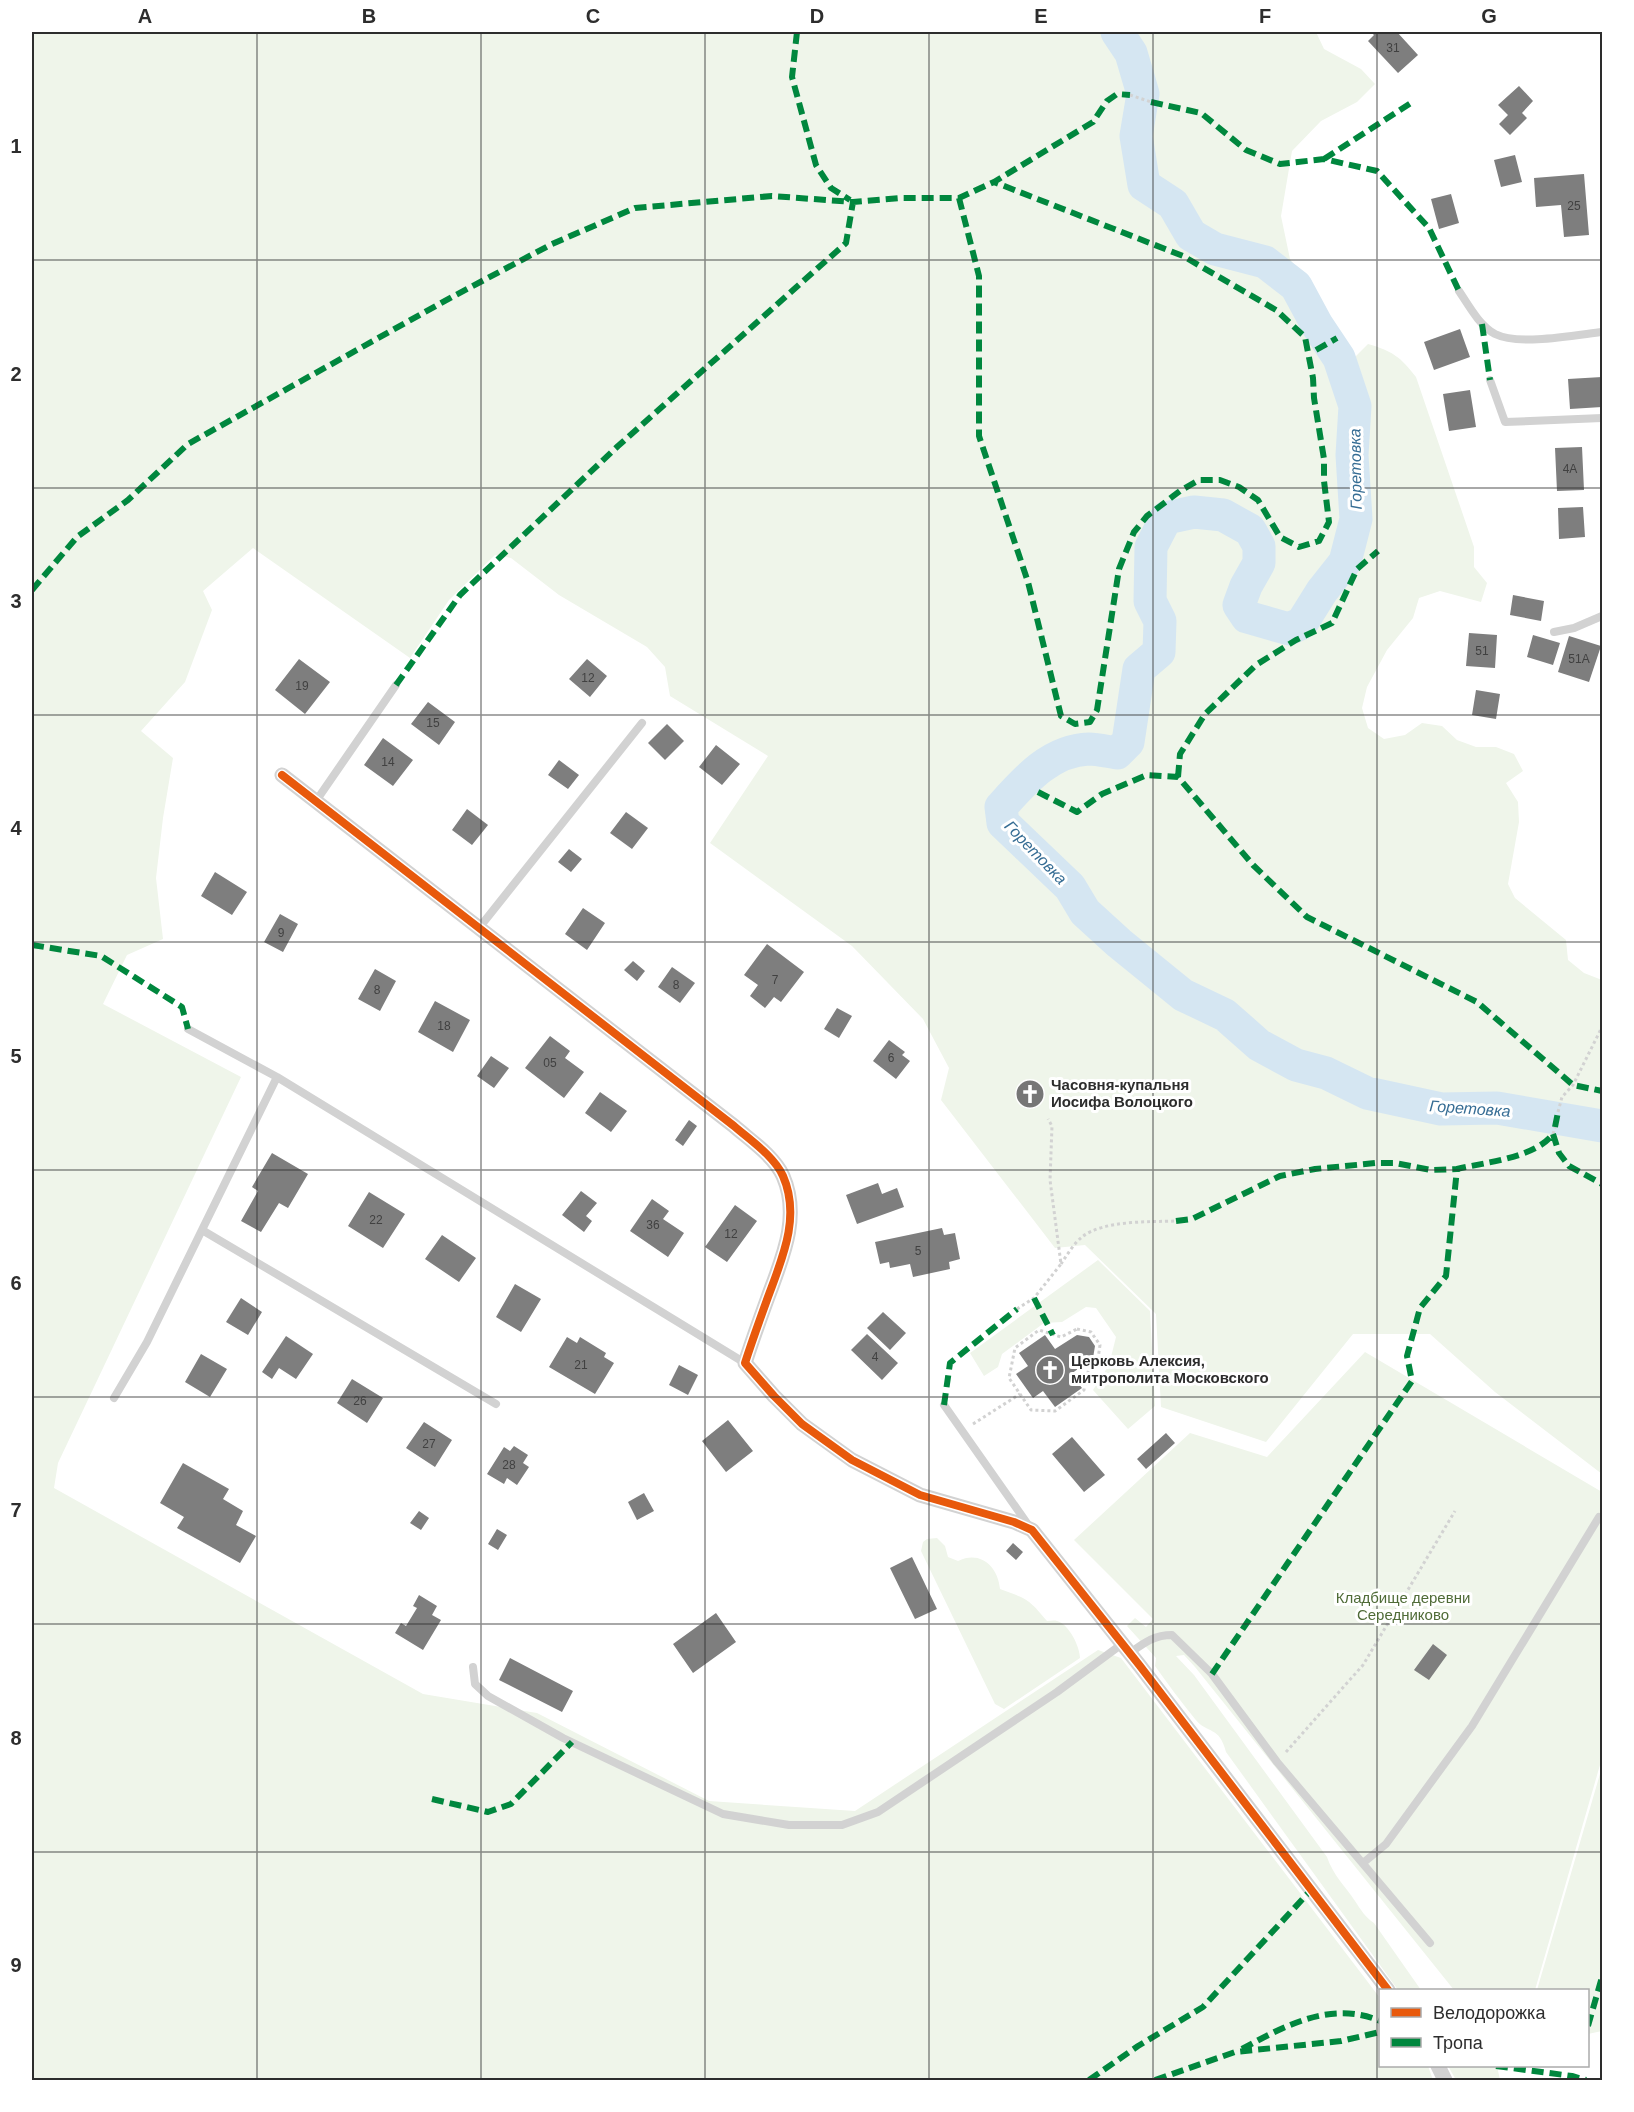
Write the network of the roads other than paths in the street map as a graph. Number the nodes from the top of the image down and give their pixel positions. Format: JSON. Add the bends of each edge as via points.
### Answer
{"nodes":[{"id":1,"x":1459,"y":291,"type":"dead end"},
{"id":2,"x":1602,"y":332,"type":"edge"},
{"id":3,"x":1490,"y":380,"type":"dead end"},
{"id":4,"x":1602,"y":418,"type":"edge"},
{"id":5,"x":1602,"y":616,"type":"edge"},
{"id":6,"x":1554,"y":632,"type":"dead end"},
{"id":7,"x":396,"y":685,"type":"dead end"},
{"id":8,"x":642,"y":723,"type":"dead end"},
{"id":9,"x":282,"y":776,"type":"dead end"},
{"id":10,"x":316,"y":801,"type":"junction"},
{"id":11,"x":478,"y":929,"type":"junction"},
{"id":12,"x":188,"y":1029,"type":"dead end"},
{"id":13,"x":277,"y":1077,"type":"junction"},
{"id":14,"x":202,"y":1230,"type":"junction"},
{"id":15,"x":744,"y":1363,"type":"junction"},
{"id":16,"x":114,"y":1398,"type":"dead end"},
{"id":17,"x":496,"y":1404,"type":"dead end"},
{"id":18,"x":944,"y":1405,"type":"dead end"},
{"id":19,"x":1599,"y":1517,"type":"dead end"},
{"id":20,"x":1032,"y":1530,"type":"junction"},
{"id":21,"x":1126,"y":1649,"type":"junction"},
{"id":22,"x":473,"y":1667,"type":"dead end"},
{"id":23,"x":1363,"y":1863,"type":"junction"},
{"id":24,"x":1430,"y":1943,"type":"dead end"},
{"id":25,"x":1387,"y":1989,"type":"edge"}],
"edges":[{"from":1,"to":2,"type":"lane","via":[[1480,322],[1495,334],[1511,339]]},
{"from":3,"to":4,"type":"lane","via":[[1505,422]]},
{"from":5,"to":6,"type":"lane"},
{"from":7,"to":10,"type":"lane"},
{"from":8,"to":11,"type":"lane"},
{"from":9,"to":10,"type":"street"},
{"from":10,"to":11,"type":"street"},
{"from":11,"to":15,"type":"street","via":[[734,1126],[782,1175],[790,1202],[786,1249]]},
{"from":12,"to":13,"type":"lane"},
{"from":13,"to":14,"type":"lane"},
{"from":13,"to":15,"type":"lane"},
{"from":14,"to":16,"type":"lane","via":[[147,1342]]},
{"from":14,"to":17,"type":"lane"},
{"from":15,"to":20,"type":"street","via":[[802,1424],[852,1460],[920,1495]]},
{"from":18,"to":20,"type":"lane"},
{"from":19,"to":23,"type":"lane","via":[[1472,1726],[1386,1844]]},
{"from":20,"to":21,"type":"street"},
{"from":21,"to":22,"type":"lane","via":[[878,1812],[842,1825],[789,1825],[723,1814],[563,1738],[488,1696],[475,1684]]},
{"from":21,"to":23,"type":"lane","via":[[1160,1635],[1172,1635],[1212,1674],[1277,1762]]},
{"from":21,"to":25,"type":"street"},
{"from":23,"to":24,"type":"lane"}]}
